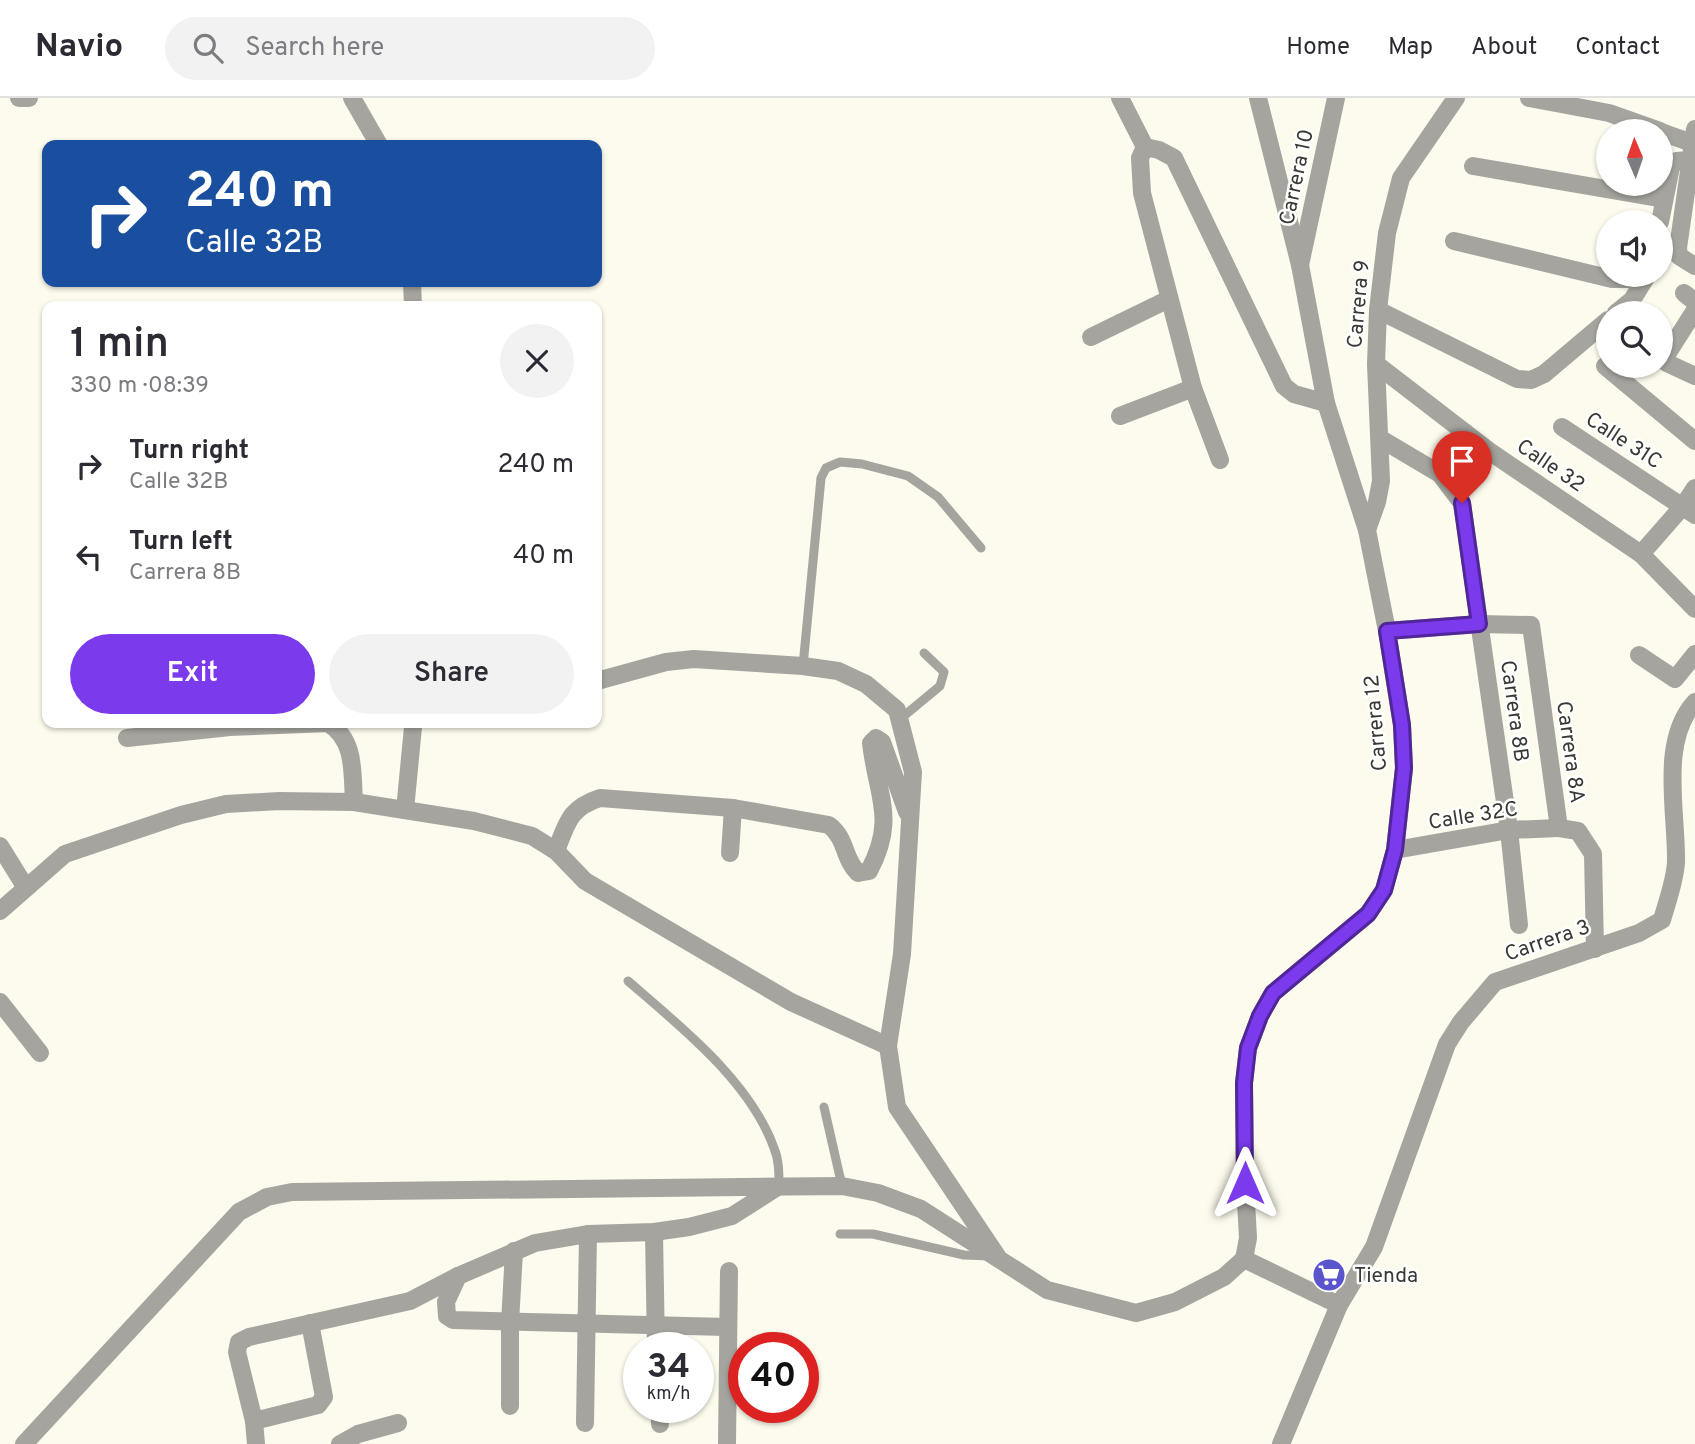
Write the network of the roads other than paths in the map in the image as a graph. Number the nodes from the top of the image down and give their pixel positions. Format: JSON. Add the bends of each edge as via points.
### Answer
{"nodes":[{"id":1,"x":19,"y":98,"type":"edge"},
{"id":2,"x":29,"y":98,"type":"edge"},
{"id":3,"x":352,"y":98,"type":"edge"},
{"id":4,"x":1120,"y":98,"type":"edge"},
{"id":5,"x":1258,"y":98,"type":"edge"},
{"id":6,"x":1336,"y":98,"type":"edge"},
{"id":7,"x":1456,"y":98,"type":"edge"},
{"id":8,"x":1529,"y":98,"type":"edge"},
{"id":9,"x":1626,"y":119,"type":"edge"},
{"id":10,"x":376,"y":140,"type":"edge"},
{"id":11,"x":1673,"y":142,"type":"edge"},
{"id":12,"x":1145,"y":147,"type":"junction"},
{"id":13,"x":1692,"y":158,"type":"edge"},
{"id":14,"x":1473,"y":166,"type":"dead end"},
{"id":15,"x":1664,"y":199,"type":"junction"},
{"id":16,"x":1662,"y":210,"type":"edge"},
{"id":17,"x":1454,"y":241,"type":"dead end"},
{"id":18,"x":1300,"y":265,"type":"junction"},
{"id":19,"x":1695,"y":267,"type":"edge"},
{"id":20,"x":1596,"y":275,"type":"edge"},
{"id":21,"x":1169,"y":299,"type":"junction"},
{"id":22,"x":1378,"y":310,"type":"junction"},
{"id":23,"x":1695,"y":310,"type":"edge"},
{"id":24,"x":1596,"y":330,"type":"edge"},
{"id":25,"x":1091,"y":337,"type":"dead end"},
{"id":26,"x":1377,"y":364,"type":"junction"},
{"id":27,"x":1695,"y":376,"type":"edge"},
{"id":28,"x":1619,"y":378,"type":"edge"},
{"id":29,"x":1193,"y":388,"type":"junction"},
{"id":30,"x":1326,"y":403,"type":"junction"},
{"id":31,"x":1120,"y":416,"type":"dead end"},
{"id":32,"x":1562,"y":427,"type":"dead end"},
{"id":33,"x":1381,"y":439,"type":"junction"},
{"id":34,"x":1695,"y":441,"type":"edge"},
{"id":35,"x":1220,"y":460,"type":"dead end"},
{"id":36,"x":1695,"y":488,"type":"edge"},
{"id":37,"x":1689,"y":511,"type":"edge"},
{"id":38,"x":1367,"y":530,"type":"junction"},
{"id":39,"x":981,"y":548,"type":"dead end"},
{"id":40,"x":1641,"y":554,"type":"junction"},
{"id":41,"x":1695,"y":609,"type":"edge"},
{"id":42,"x":1479,"y":624,"type":"junction"},
{"id":43,"x":1387,"y":631,"type":"junction"},
{"id":44,"x":924,"y":653,"type":"dead end"},
{"id":45,"x":1695,"y":654,"type":"edge"},
{"id":46,"x":1639,"y":655,"type":"dead end"},
{"id":47,"x":803,"y":666,"type":"junction"},
{"id":48,"x":602,"y":680,"type":"edge"},
{"id":49,"x":1695,"y":702,"type":"edge"},
{"id":50,"x":900,"y":720,"type":"junction"},
{"id":51,"x":204,"y":728,"type":"edge"},
{"id":52,"x":336,"y":728,"type":"edge"},
{"id":53,"x":413,"y":728,"type":"edge"},
{"id":54,"x":127,"y":737,"type":"dead end"},
{"id":55,"x":354,"y":802,"type":"junction"},
{"id":56,"x":733,"y":808,"type":"junction"},
{"id":57,"x":405,"y":810,"type":"junction"},
{"id":58,"x":910,"y":822,"type":"junction"},
{"id":59,"x":1559,"y":828,"type":"junction"},
{"id":60,"x":1509,"y":830,"type":"junction"},
{"id":61,"x":0,"y":846,"type":"edge"},
{"id":62,"x":1395,"y":850,"type":"junction"},
{"id":63,"x":556,"y":851,"type":"junction"},
{"id":64,"x":730,"y":853,"type":"dead end"},
{"id":65,"x":26,"y":888,"type":"junction"},
{"id":66,"x":0,"y":911,"type":"edge"},
{"id":67,"x":1519,"y":925,"type":"dead end"},
{"id":68,"x":1595,"y":948,"type":"junction"},
{"id":69,"x":628,"y":981,"type":"dead end"},
{"id":70,"x":0,"y":1002,"type":"edge"},
{"id":71,"x":888,"y":1046,"type":"junction"},
{"id":72,"x":40,"y":1053,"type":"dead end"},
{"id":73,"x":824,"y":1107,"type":"dead end"},
{"id":74,"x":779,"y":1186,"type":"junction"},
{"id":75,"x":842,"y":1186,"type":"junction"},
{"id":76,"x":654,"y":1232,"type":"junction"},
{"id":77,"x":588,"y":1234,"type":"junction"},
{"id":78,"x":840,"y":1234,"type":"dead end"},
{"id":79,"x":514,"y":1251,"type":"junction"},
{"id":80,"x":997,"y":1256,"type":"junction"},
{"id":81,"x":1244,"y":1259,"type":"junction"},
{"id":82,"x":729,"y":1270,"type":"dead end"},
{"id":83,"x":458,"y":1276,"type":"junction"},
{"id":84,"x":1339,"y":1305,"type":"junction"},
{"id":85,"x":310,"y":1323,"type":"junction"},
{"id":86,"x":510,"y":1323,"type":"junction"},
{"id":87,"x":586,"y":1324,"type":"junction"},
{"id":88,"x":655,"y":1326,"type":"junction"},
{"id":89,"x":727,"y":1327,"type":"junction"},
{"id":90,"x":655,"y":1332,"type":"edge"},
{"id":91,"x":510,"y":1406,"type":"dead end"},
{"id":92,"x":254,"y":1421,"type":"junction"},
{"id":93,"x":398,"y":1423,"type":"dead end"},
{"id":94,"x":585,"y":1423,"type":"dead end"},
{"id":95,"x":24,"y":1444,"type":"edge"},
{"id":96,"x":256,"y":1444,"type":"edge"},
{"id":97,"x":340,"y":1444,"type":"edge"},
{"id":98,"x":727,"y":1444,"type":"edge"},
{"id":99,"x":1281,"y":1444,"type":"edge"}],
"edges":[{"from":1,"to":2,"type":"street"},
{"from":3,"to":10,"type":"street"},
{"from":4,"to":12,"type":"street"},
{"from":5,"to":18,"type":"street","name":"Carrera 12"},
{"from":6,"to":18,"type":"street","name":"Carrera 10"},
{"from":7,"to":22,"type":"street","name":"Carrera 9","via":[[1401,178],[1387,233]]},
{"from":8,"to":9,"type":"street"},
{"from":11,"to":13,"type":"street"},
{"from":12,"to":21,"type":"street","via":[[1139,171],[1142,192]]},
{"from":12,"to":30,"type":"street","via":[[1174,158],[1284,386],[1294,394]]},
{"from":13,"to":15,"type":"street","via":[[1676,161],[1671,167]]},
{"from":13,"to":19,"type":"street","via":[[1678,248],[1679,256]]},
{"from":14,"to":15,"type":"street"},
{"from":15,"to":16,"type":"street"},
{"from":17,"to":20,"type":"street"},
{"from":18,"to":30,"type":"street","name":"Carrera 12"},
{"from":21,"to":25,"type":"street"},
{"from":21,"to":29,"type":"street"},
{"from":22,"to":24,"type":"street","via":[[1517,379],[1531,380],[1544,374]]},
{"from":22,"to":26,"type":"street","name":"Carrera 9"},
{"from":23,"to":27,"type":"street","via":[[1664,359]]},
{"from":26,"to":33,"type":"street","name":"Carrera 9"},
{"from":26,"to":40,"type":"street","name":"Calle 32","via":[[1489,451]]},
{"from":28,"to":34,"type":"street"},
{"from":29,"to":31,"type":"street"},
{"from":29,"to":35,"type":"street"},
{"from":30,"to":38,"type":"street","name":"Carrera 12"},
{"from":32,"to":37,"type":"street","name":"Calle 31C"},
{"from":33,"to":38,"type":"street","name":"Carrera 9","via":[[1381,481]]},
{"from":33,"to":42,"type":"street","name":"Carrera 8B","via":[[1440,474],[1462,503]]},
{"from":36,"to":37,"type":"street"},
{"from":37,"to":40,"type":"street"},
{"from":38,"to":43,"type":"street","name":"Carrera 12"},
{"from":39,"to":47,"type":"lane","via":[[938,497],[908,476],[862,464],[840,462],[826,468],[821,478]]},
{"from":40,"to":41,"type":"street","name":"Calle 32"},
{"from":42,"to":43,"type":"street"},
{"from":42,"to":59,"type":"street","name":"Carrera 8A","via":[[1531,625]]},
{"from":42,"to":60,"type":"street","name":"Carrera 8B"},
{"from":43,"to":62,"type":"street","name":"Carrera 12","via":[[1404,768]]},
{"from":44,"to":50,"type":"lane","via":[[944,672],[940,686]]},
{"from":45,"to":46,"type":"street","via":[[1675,679]]},
{"from":47,"to":48,"type":"street","via":[[694,659]]},
{"from":47,"to":50,"type":"street","via":[[838,671],[866,684],[897,710]]},
{"from":49,"to":68,"type":"street","name":"Carrera 3","via":[[1687,711],[1672,757],[1676,865],[1662,920]]},
{"from":50,"to":58,"type":"street","via":[[913,772]]},
{"from":51,"to":54,"type":"street"},
{"from":52,"to":55,"type":"street","via":[[349,747]]},
{"from":53,"to":57,"type":"street"},
{"from":55,"to":57,"type":"street"},
{"from":55,"to":65,"type":"street","via":[[226,804],[65,854]]},
{"from":56,"to":58,"type":"street","via":[[829,825],[840,834],[851,866],[858,873],[869,871],[884,832],[871,743],[876,738],[882,743]]},
{"from":56,"to":63,"type":"street","via":[[600,798],[570,817]]},
{"from":56,"to":64,"type":"street"},
{"from":57,"to":63,"type":"street","via":[[532,836]]},
{"from":58,"to":71,"type":"street","via":[[902,954]]},
{"from":59,"to":60,"type":"street","name":"Calle 32C"},
{"from":59,"to":68,"type":"street","name":"Carrera 8A","via":[[1578,831],[1593,854]]},
{"from":60,"to":62,"type":"street","name":"Calle 32C"},
{"from":60,"to":67,"type":"street","name":"Carrera 8B"},
{"from":61,"to":65,"type":"street"},
{"from":62,"to":81,"type":"street","name":"Carrera 12","via":[[1384,890],[1368,914],[1273,993],[1248,1048],[1244,1083],[1248,1238]]},
{"from":63,"to":71,"type":"street","via":[[596,888],[791,1002]]},
{"from":65,"to":66,"type":"street"},
{"from":68,"to":84,"type":"street","name":"Carrera 3","via":[[1495,982],[1461,1022],[1447,1044],[1374,1247]]},
{"from":69,"to":74,"type":"lane","via":[[694,1037],[732,1079],[774,1148]]},
{"from":70,"to":72,"type":"street"},
{"from":71,"to":80,"type":"street","via":[[897,1107]]},
{"from":73,"to":75,"type":"lane"},
{"from":74,"to":75,"type":"street"},
{"from":74,"to":76,"type":"street","via":[[732,1216]]},
{"from":74,"to":95,"type":"street","via":[[292,1192],[267,1197],[239,1212]]},
{"from":75,"to":80,"type":"street","via":[[921,1209]]},
{"from":76,"to":77,"type":"street"},
{"from":76,"to":88,"type":"street"},
{"from":77,"to":79,"type":"street"},
{"from":77,"to":87,"type":"street"},
{"from":78,"to":80,"type":"lane","via":[[873,1234],[964,1255]]},
{"from":79,"to":83,"type":"street"},
{"from":79,"to":86,"type":"street"},
{"from":80,"to":81,"type":"street","via":[[1047,1290],[1136,1313],[1175,1302],[1224,1277]]},
{"from":81,"to":84,"type":"street"},
{"from":82,"to":89,"type":"street"},
{"from":83,"to":85,"type":"street","via":[[410,1301]]},
{"from":83,"to":86,"type":"street","via":[[446,1302],[447,1316]]},
{"from":84,"to":99,"type":"street","name":"Carrera 3"},
{"from":85,"to":92,"type":"street","via":[[324,1397],[318,1405]]},
{"from":85,"to":92,"type":"street","via":[[239,1342],[237,1352]]},
{"from":86,"to":87,"type":"street"},
{"from":86,"to":91,"type":"street"},
{"from":87,"to":88,"type":"street"},
{"from":87,"to":94,"type":"street"},
{"from":88,"to":89,"type":"street"},
{"from":88,"to":90,"type":"street"},
{"from":89,"to":98,"type":"street"},
{"from":92,"to":96,"type":"street"},
{"from":93,"to":97,"type":"street"}]}
